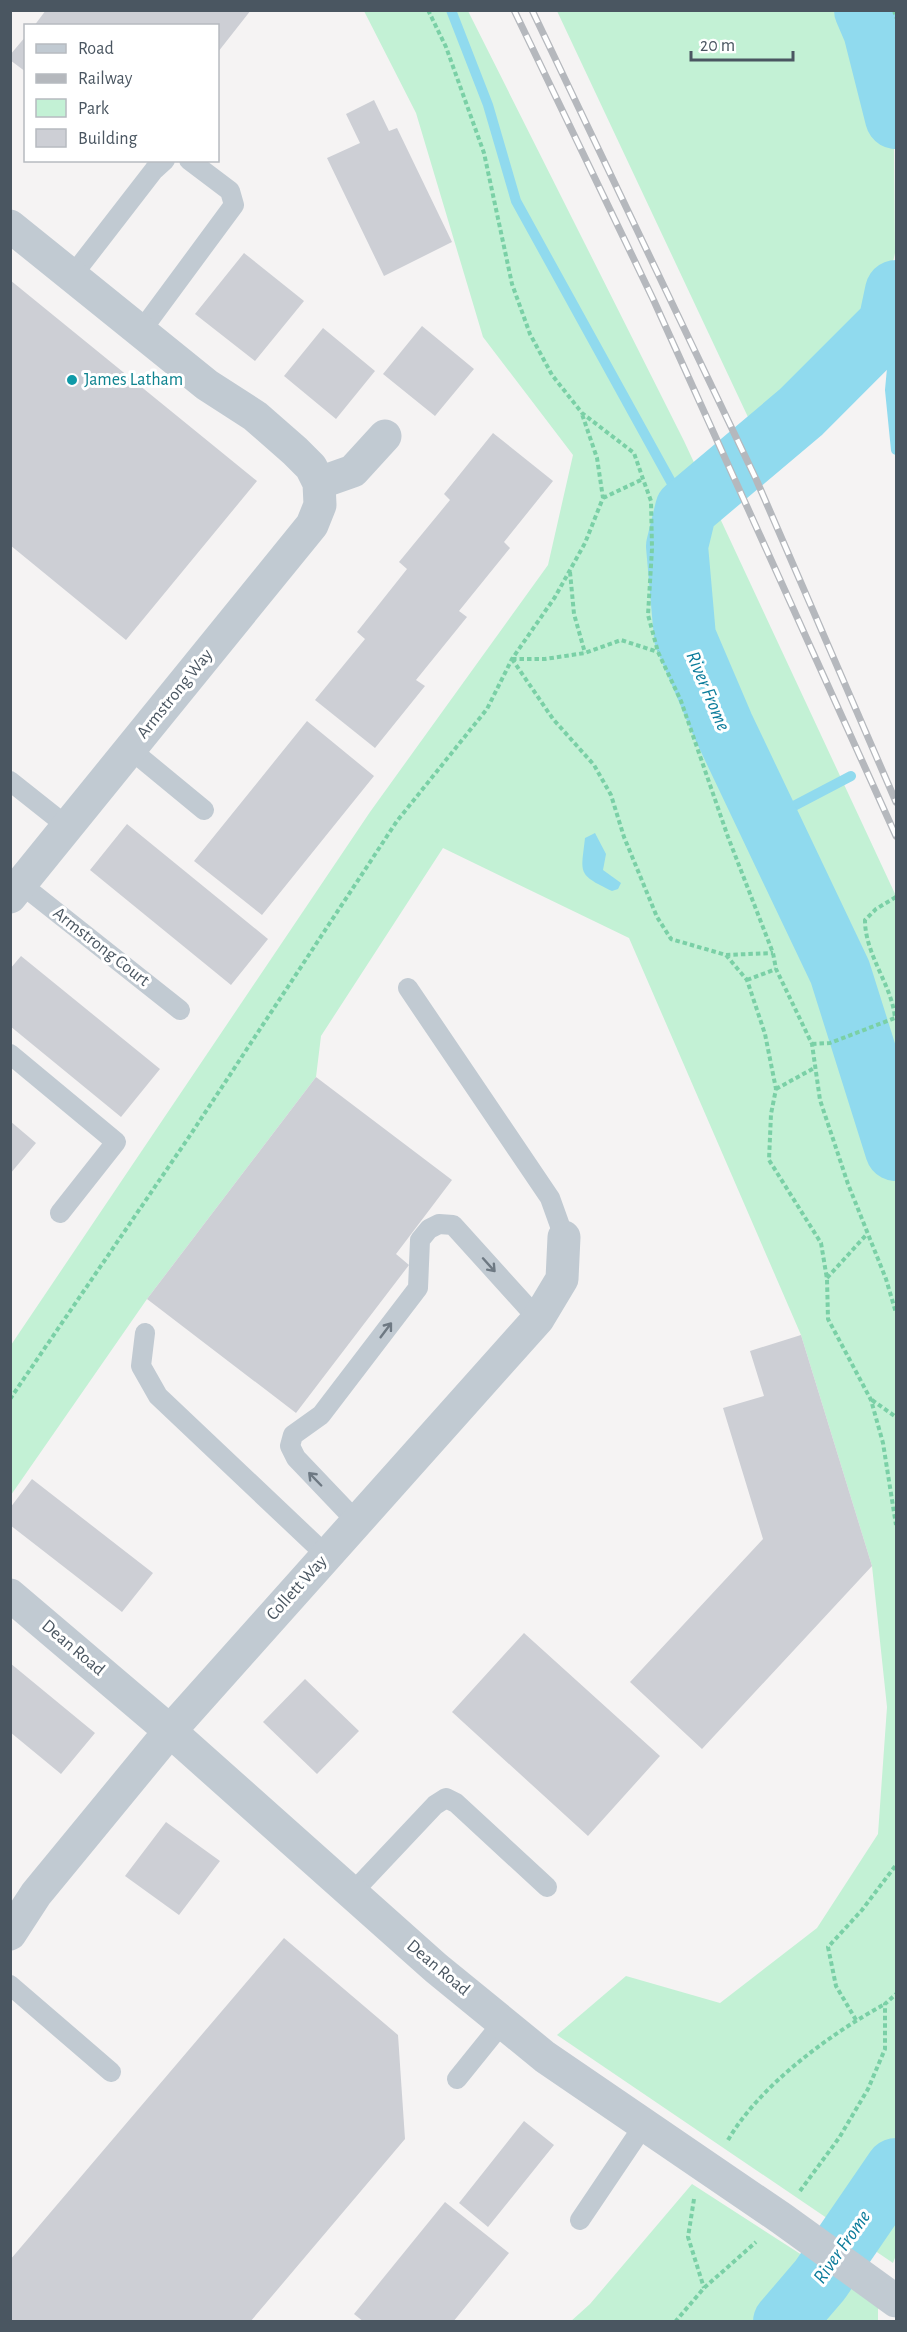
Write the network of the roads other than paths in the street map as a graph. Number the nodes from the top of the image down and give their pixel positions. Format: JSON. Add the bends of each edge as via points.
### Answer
{"nodes":[{"id":1,"x":163,"y":162,"type":"edge"},
{"id":2,"x":192,"y":162,"type":"edge"},
{"id":3,"x":10,"y":225,"type":"edge"},
{"id":4,"x":72,"y":276,"type":"junction"},
{"id":5,"x":141,"y":331,"type":"junction"},
{"id":6,"x":385,"y":436,"type":"dead end"},
{"id":7,"x":319,"y":483,"type":"junction"},
{"id":8,"x":130,"y":749,"type":"junction"},
{"id":9,"x":10,"y":781,"type":"edge"},
{"id":10,"x":204,"y":810,"type":"dead end"},
{"id":11,"x":68,"y":826,"type":"junction"},
{"id":12,"x":16,"y":891,"type":"edge"},
{"id":13,"x":408,"y":988,"type":"dead end"},
{"id":14,"x":180,"y":1010,"type":"dead end"},
{"id":15,"x":10,"y":1054,"type":"edge"},
{"id":16,"x":60,"y":1213,"type":"dead end"},
{"id":17,"x":564,"y":1237,"type":"joint"},
{"id":18,"x":538,"y":1319,"type":"junction"},
{"id":19,"x":145,"y":1333,"type":"dead end"},
{"id":20,"x":356,"y":1521,"type":"junction"},
{"id":21,"x":326,"y":1555,"type":"junction"},
{"id":22,"x":10,"y":1595,"type":"edge"},
{"id":23,"x":170,"y":1731,"type":"junction"},
{"id":24,"x":547,"y":1887,"type":"dead end"},
{"id":25,"x":352,"y":1893,"type":"junction"},
{"id":26,"x":10,"y":1934,"type":"edge"},
{"id":27,"x":10,"y":1985,"type":"edge"},
{"id":28,"x":503,"y":2022,"type":"junction"},
{"id":29,"x":111,"y":2072,"type":"dead end"},
{"id":30,"x":457,"y":2079,"type":"dead end"},
{"id":31,"x":644,"y":2125,"type":"junction"},
{"id":32,"x":580,"y":2220,"type":"dead end"},
{"id":33,"x":897,"y":2301,"type":"edge"}],
"edges":[{"from":1,"to":4,"type":"lane"},
{"from":2,"to":5,"type":"lane","via":[[230,191],[234,205]]},
{"from":3,"to":4,"type":"street"},
{"from":4,"to":5,"type":"street"},
{"from":5,"to":7,"type":"street","via":[[207,385],[255,416],[311,466]]},
{"from":6,"to":7,"type":"street","via":[[353,471]]},
{"from":7,"to":8,"type":"street","name":"Armstrong Way","via":[[320,505],[312,525]]},
{"from":8,"to":10,"type":"lane"},
{"from":8,"to":11,"type":"street","name":"Armstrong Way"},
{"from":9,"to":11,"type":"lane"},
{"from":11,"to":12,"type":"street","name":"Armstrong Way"},
{"from":12,"to":14,"type":"lane","name":"Armstrong Court"},
{"from":13,"to":17,"type":"lane","via":[[550,1198]]},
{"from":15,"to":16,"type":"lane","via":[[116,1142]]},
{"from":17,"to":18,"type":"street","name":"Collett Way","via":[[562,1279]]},
{"from":18,"to":20,"type":"street","name":"Collett Way"},
{"from":20,"to":18,"type":"lane","one_way":true,"via":[[296,1458],[290,1446],[293,1435],[321,1415],[418,1288],[420,1240],[429,1229],[439,1224],[453,1225]]},
{"from":19,"to":21,"type":"lane","via":[[141,1366],[158,1396]]},
{"from":20,"to":21,"type":"street","name":"Collett Way"},
{"from":21,"to":23,"type":"street","name":"Collett Way"},
{"from":22,"to":23,"type":"street","name":"Dean Road"},
{"from":23,"to":25,"type":"street","name":"Dean Road"},
{"from":23,"to":26,"type":"street","name":"Collett Way","via":[[36,1894]]},
{"from":24,"to":25,"type":"lane","via":[[446,1798]]},
{"from":25,"to":28,"type":"street","name":"Dean Road"},
{"from":27,"to":29,"type":"lane"},
{"from":28,"to":30,"type":"lane"},
{"from":28,"to":31,"type":"street","name":"Dean Road","via":[[545,2057]]},
{"from":31,"to":32,"type":"lane"},
{"from":31,"to":33,"type":"street","name":"Dean Road"}]}
